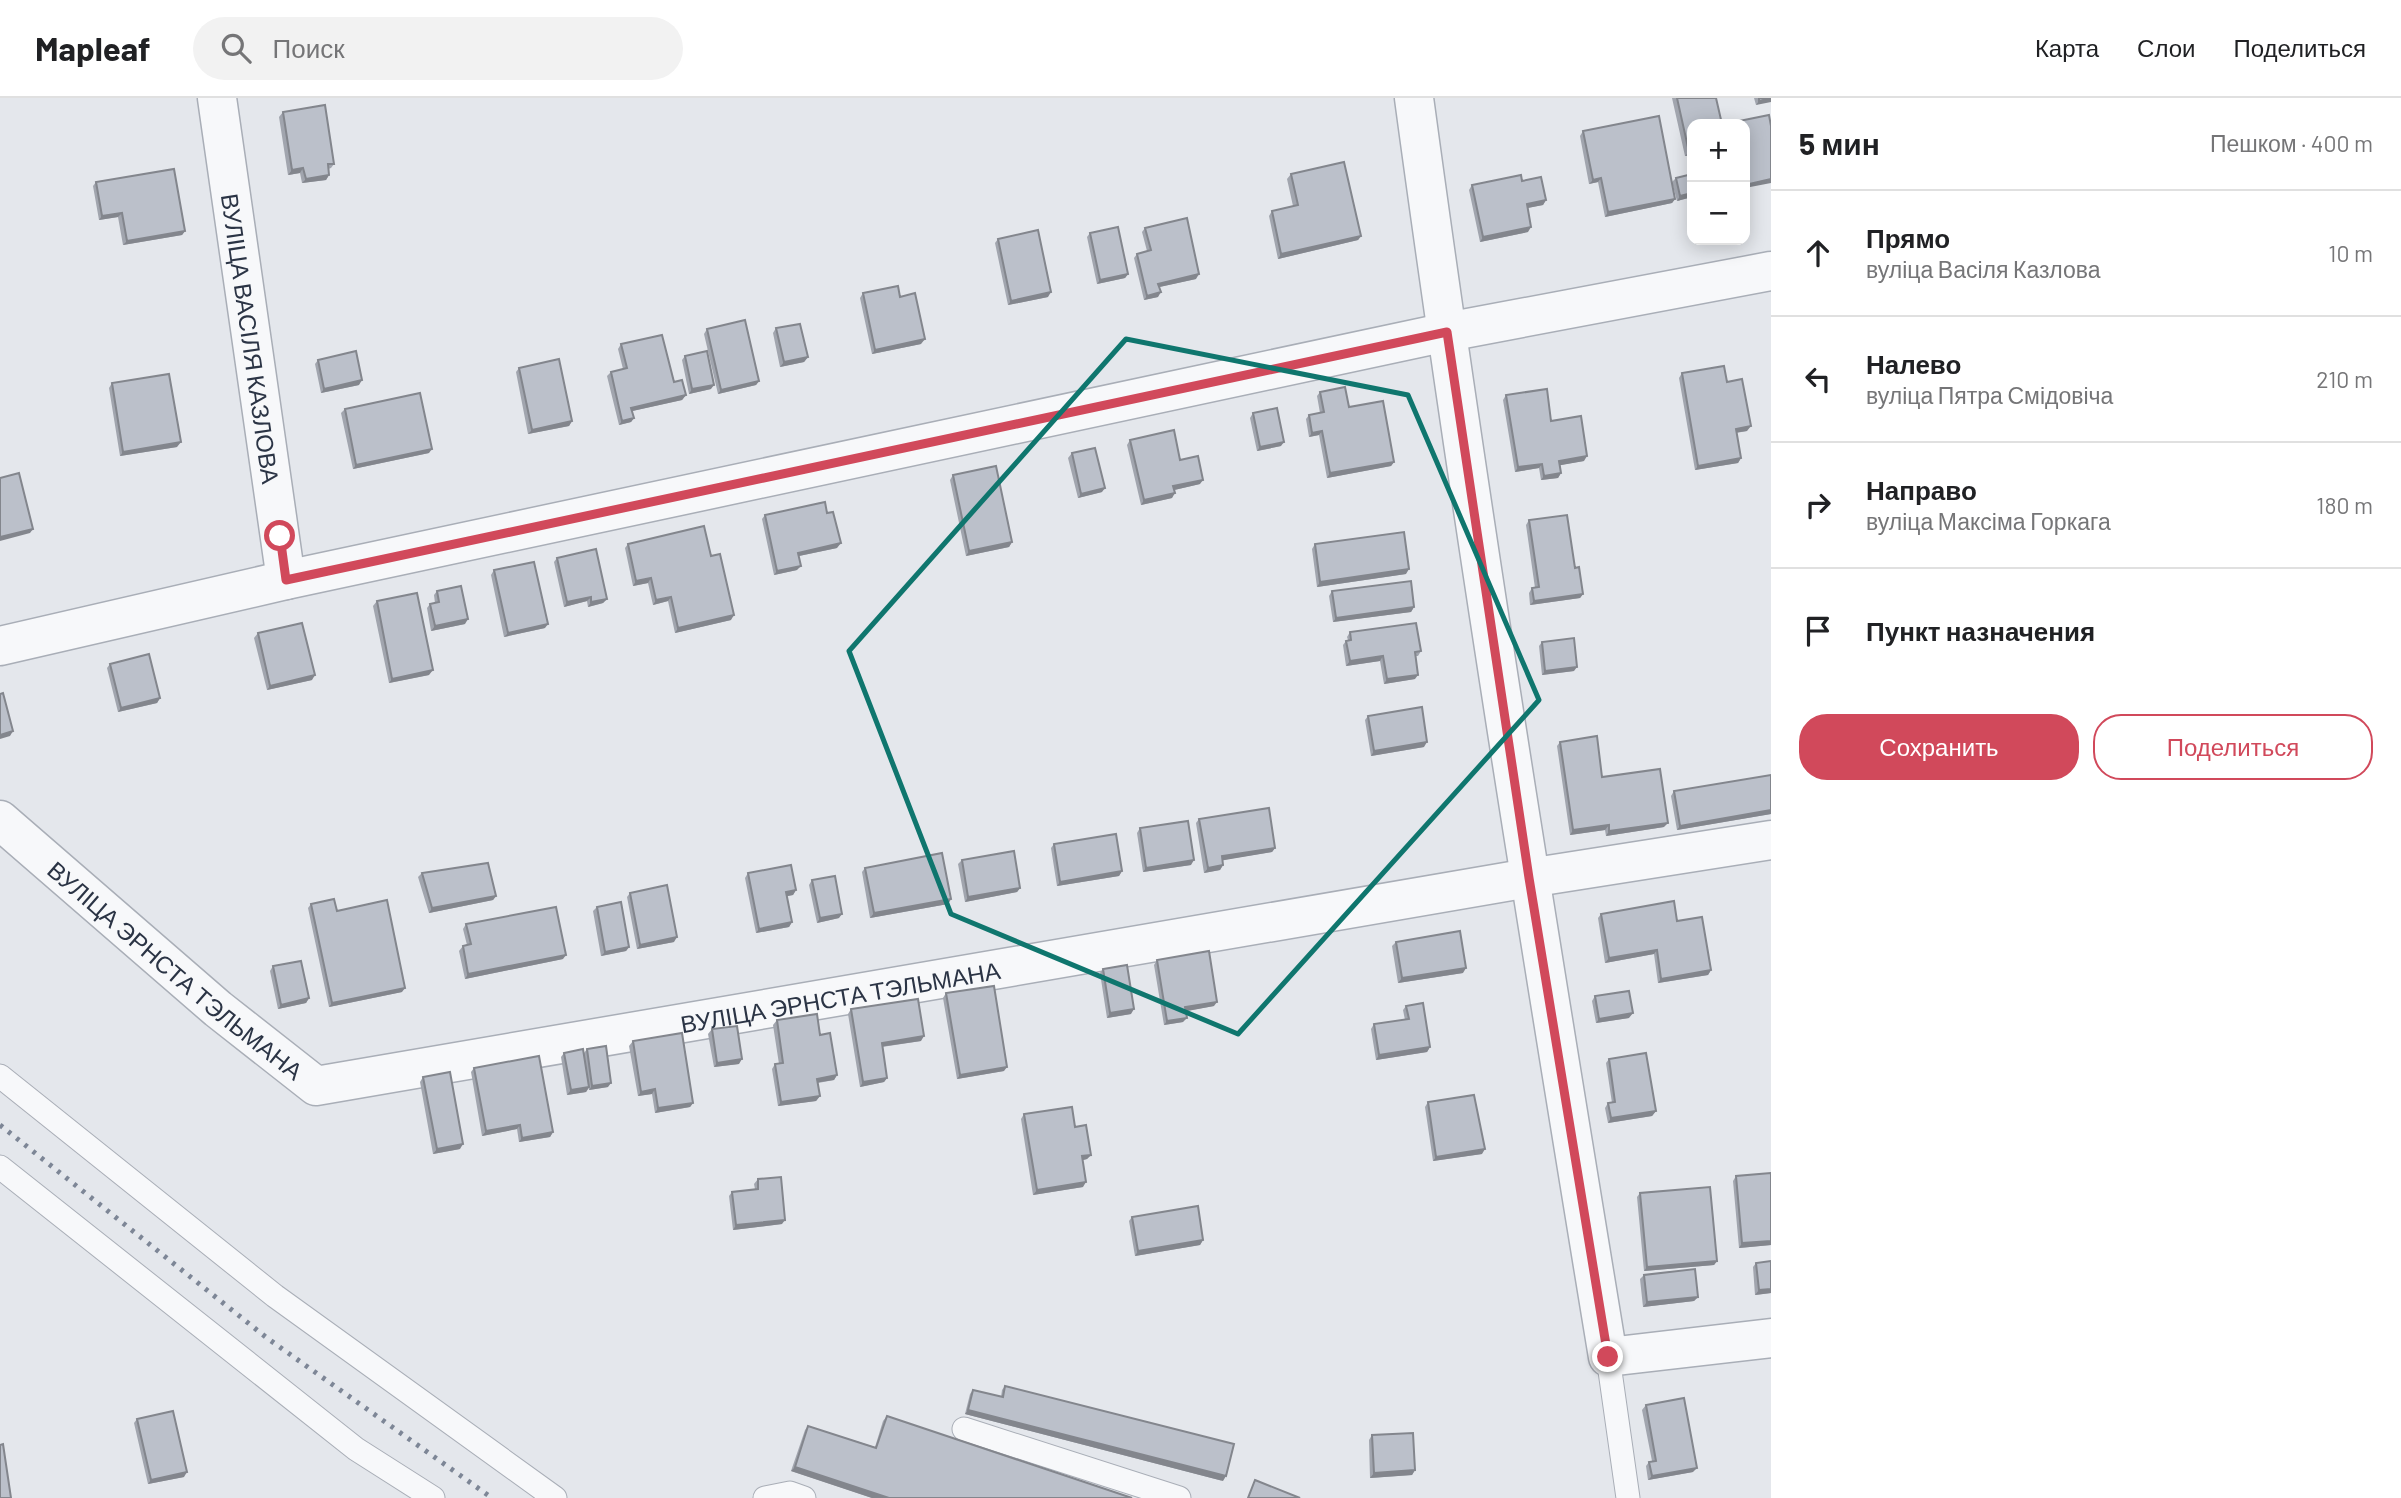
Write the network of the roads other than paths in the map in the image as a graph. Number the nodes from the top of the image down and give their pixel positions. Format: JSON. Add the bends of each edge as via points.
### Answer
{"nodes":[{"id":1,"x":217,"y":98,"type":"edge"},
{"id":2,"x":1414,"y":98,"type":"edge"},
{"id":3,"x":1771,"y":271,"type":"edge"},
{"id":4,"x":1447,"y":332,"type":"junction"},
{"id":5,"x":286,"y":580,"type":"junction"},
{"id":6,"x":0,"y":646,"type":"edge"},
{"id":7,"x":0,"y":820,"type":"edge"},
{"id":8,"x":1771,"y":840,"type":"edge"},
{"id":9,"x":1529,"y":878,"type":"junction"},
{"id":10,"x":0,"y":1076,"type":"edge"},
{"id":11,"x":0,"y":1167,"type":"edge"},
{"id":12,"x":1771,"y":1338,"type":"edge"},
{"id":13,"x":1608,"y":1357,"type":"junction"},
{"id":14,"x":964,"y":1429,"type":"dead end"},
{"id":15,"x":433,"y":1498,"type":"edge"},
{"id":16,"x":555,"y":1498,"type":"edge"},
{"id":17,"x":765,"y":1498,"type":"edge"},
{"id":18,"x":804,"y":1498,"type":"edge"},
{"id":19,"x":1179,"y":1498,"type":"edge"},
{"id":20,"x":1628,"y":1498,"type":"edge"}],
"edges":[{"from":1,"to":5,"type":"street","name":"ВУЛІЦА ВАСІЛЯ КАЗЛОВА"},
{"from":2,"to":4,"type":"street"},
{"from":3,"to":4,"type":"street"},
{"from":4,"to":5,"type":"street"},
{"from":4,"to":9,"type":"street"},
{"from":5,"to":6,"type":"street"},
{"from":7,"to":9,"type":"street","name":"ВУЛІЦА ЭРНСТА ТЭЛЬМАНА","via":[[218,1009],[316,1086]]},
{"from":8,"to":9,"type":"street","name":"ВУЛІЦА ЭРНСТА ТЭЛЬМАНА"},
{"from":9,"to":13,"type":"street"},
{"from":10,"to":16,"type":"lane","via":[[275,1296]]},
{"from":11,"to":15,"type":"lane","via":[[356,1449]]},
{"from":12,"to":13,"type":"street"},
{"from":13,"to":20,"type":"lane"},
{"from":14,"to":19,"type":"lane"},
{"from":17,"to":18,"type":"lane","via":[[790,1493]]}]}
